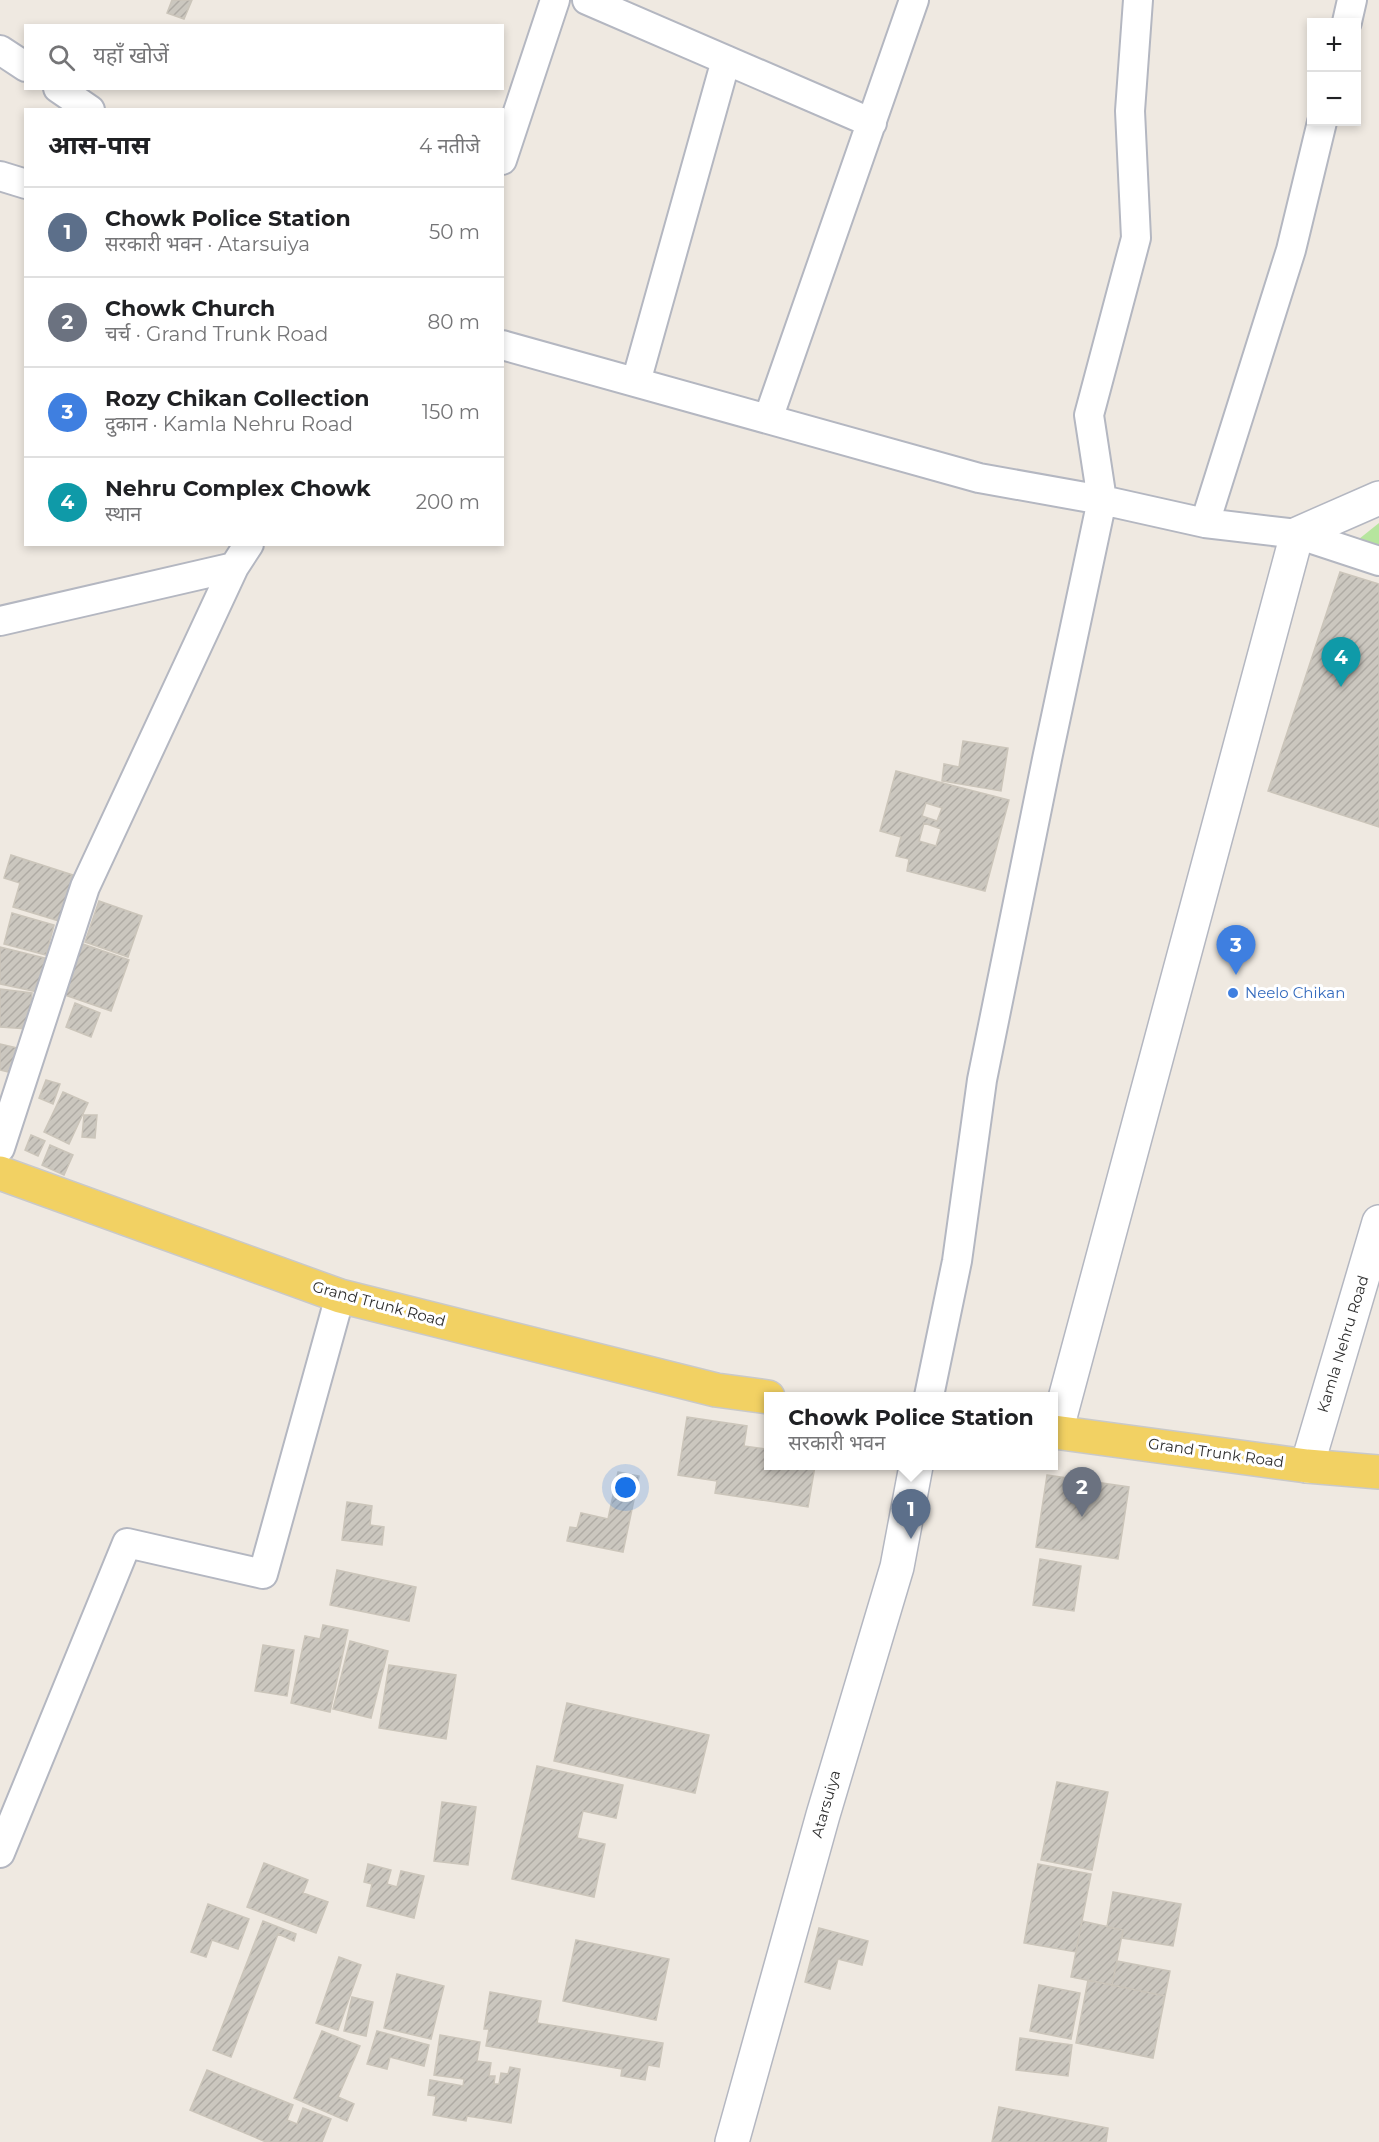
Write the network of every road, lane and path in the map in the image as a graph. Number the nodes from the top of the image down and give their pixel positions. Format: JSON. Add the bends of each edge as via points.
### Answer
{"nodes":[{"id":1,"x":555,"y":0,"type":"edge"},
{"id":2,"x":587,"y":0,"type":"edge"},
{"id":3,"x":914,"y":0,"type":"edge"},
{"id":4,"x":1138,"y":0,"type":"edge"},
{"id":5,"x":1352,"y":0,"type":"edge"},
{"id":6,"x":1348,"y":18,"type":"edge"},
{"id":7,"x":0,"y":50,"type":"edge"},
{"id":8,"x":726,"y":60,"type":"junction"},
{"id":9,"x":24,"y":66,"type":"edge"},
{"id":10,"x":61,"y":90,"type":"edge"},
{"id":11,"x":87,"y":108,"type":"edge"},
{"id":12,"x":872,"y":123,"type":"junction"},
{"id":13,"x":1321,"y":126,"type":"edge"},
{"id":14,"x":504,"y":154,"type":"edge"},
{"id":15,"x":0,"y":176,"type":"edge"},
{"id":16,"x":24,"y":183,"type":"edge"},
{"id":17,"x":504,"y":346,"type":"edge"},
{"id":18,"x":636,"y":382,"type":"junction"},
{"id":19,"x":768,"y":419,"type":"junction"},
{"id":20,"x":1379,"y":498,"type":"edge"},
{"id":21,"x":1102,"y":500,"type":"junction"},
{"id":22,"x":1205,"y":523,"type":"junction"},
{"id":23,"x":1297,"y":534,"type":"junction"},
{"id":24,"x":241,"y":556,"type":"edge"},
{"id":25,"x":1379,"y":561,"type":"edge"},
{"id":26,"x":0,"y":620,"type":"edge"},
{"id":27,"x":0,"y":1148,"type":"edge"},
{"id":28,"x":0,"y":1173,"type":"edge"},
{"id":29,"x":1379,"y":1222,"type":"edge"},
{"id":30,"x":1371,"y":1277,"type":"edge"},
{"id":31,"x":340,"y":1296,"type":"junction"},
{"id":32,"x":930,"y":1392,"type":"edge"},
{"id":33,"x":764,"y":1396,"type":"edge"},
{"id":34,"x":1058,"y":1421,"type":"edge"},
{"id":35,"x":1058,"y":1432,"type":"edge"},
{"id":36,"x":1306,"y":1466,"type":"junction"},
{"id":37,"x":915,"y":1470,"type":"edge"},
{"id":38,"x":1379,"y":1472,"type":"edge"},
{"id":39,"x":0,"y":1853,"type":"edge"},
{"id":40,"x":732,"y":2142,"type":"edge"}],
"edges":[{"from":1,"to":14,"type":"street"},
{"from":2,"to":8,"type":"street"},
{"from":3,"to":12,"type":"street"},
{"from":4,"to":21,"type":"street","via":[[1130,111],[1137,238],[1089,415]]},
{"from":5,"to":6,"type":"street"},
{"from":7,"to":9,"type":"street"},
{"from":8,"to":12,"type":"street"},
{"from":8,"to":18,"type":"street"},
{"from":10,"to":11,"type":"street"},
{"from":12,"to":19,"type":"street"},
{"from":13,"to":22,"type":"street","via":[[1291,249]]},
{"from":15,"to":16,"type":"street"},
{"from":17,"to":18,"type":"street"},
{"from":18,"to":19,"type":"street"},
{"from":19,"to":21,"type":"street","via":[[979,478]]},
{"from":20,"to":23,"type":"main road"},
{"from":21,"to":22,"type":"street"},
{"from":21,"to":32,"type":"street","via":[[982,1080],[957,1261]]},
{"from":22,"to":23,"type":"street"},
{"from":23,"to":25,"type":"street"},
{"from":23,"to":34,"type":"main road"},
{"from":24,"to":26,"type":"street"},
{"from":24,"to":27,"type":"street","via":[[85,888]]},
{"from":28,"to":31,"type":"main road","name":"Grand Trunk Road"},
{"from":29,"to":30,"type":"main road","name":"Kamla Nehru Road"},
{"from":30,"to":36,"type":"main road","name":"Kamla Nehru Road"},
{"from":31,"to":33,"type":"main road","name":"Grand Trunk Road","via":[[716,1390]]},
{"from":31,"to":39,"type":"street","via":[[263,1574],[127,1543]]},
{"from":35,"to":36,"type":"main road","name":"Grand Trunk Road"},
{"from":36,"to":38,"type":"main road","name":"Grand Trunk Road"},
{"from":37,"to":40,"type":"main road","name":"Atarsuiya","via":[[897,1567]]}]}
